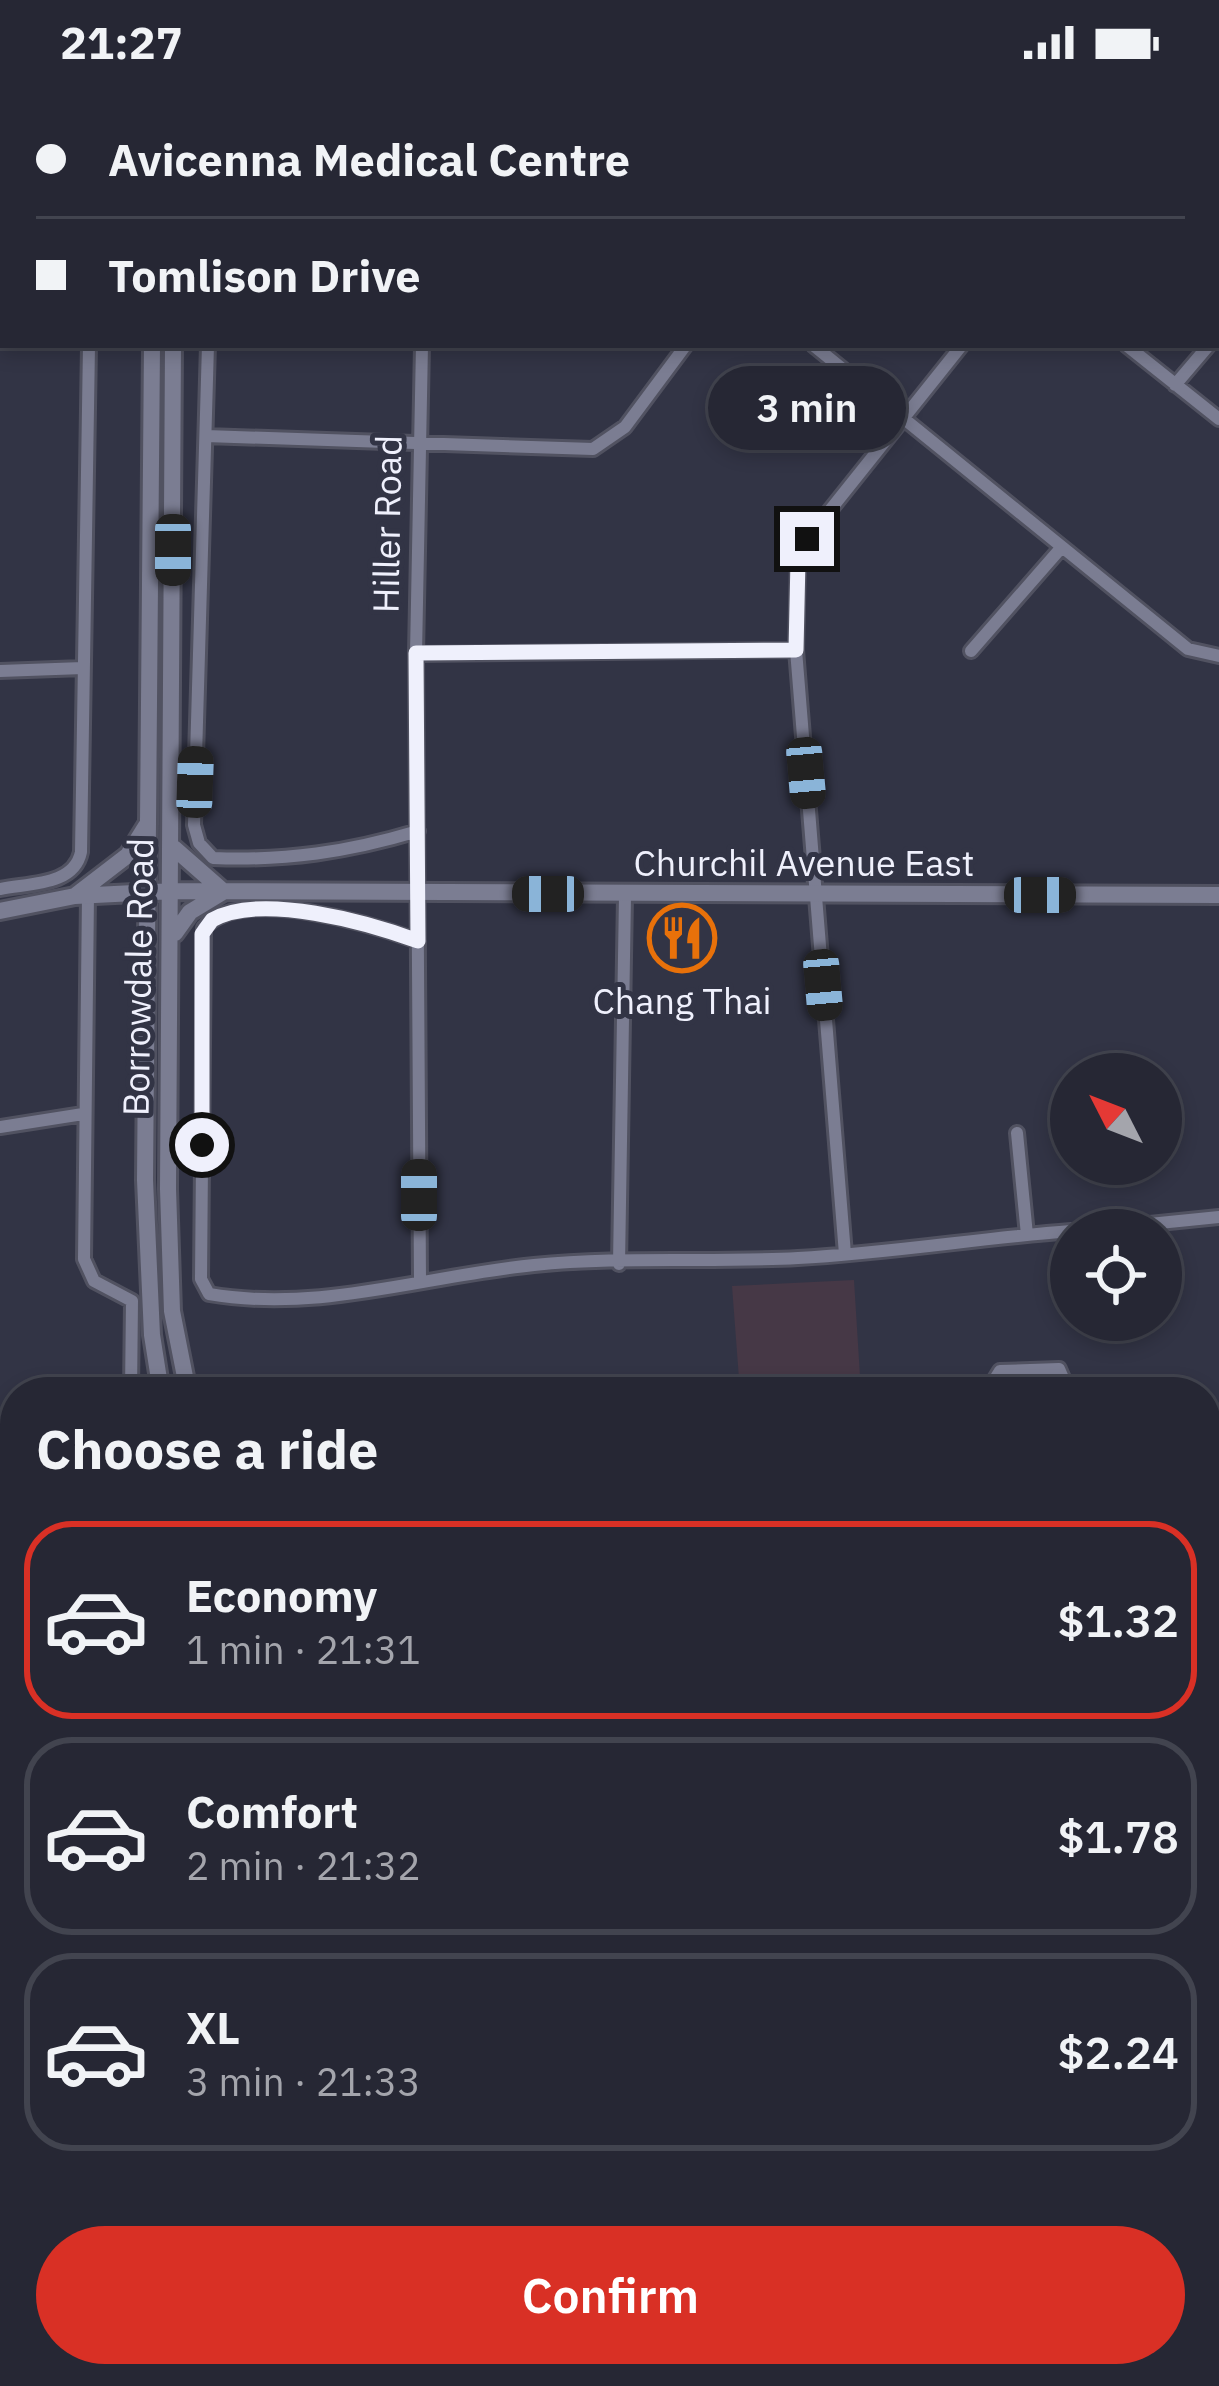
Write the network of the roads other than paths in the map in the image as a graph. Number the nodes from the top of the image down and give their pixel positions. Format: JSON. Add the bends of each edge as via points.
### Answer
{"nodes":[{"id":1,"x":89,"y":348,"type":"edge"},
{"id":2,"x":152,"y":348,"type":"edge"},
{"id":3,"x":173,"y":348,"type":"edge"},
{"id":4,"x":208,"y":348,"type":"edge"},
{"id":5,"x":422,"y":348,"type":"edge"},
{"id":6,"x":684,"y":348,"type":"edge"},
{"id":7,"x":817,"y":348,"type":"edge"},
{"id":8,"x":960,"y":348,"type":"edge"},
{"id":9,"x":1130,"y":348,"type":"edge"},
{"id":10,"x":1206,"y":348,"type":"edge"},
{"id":11,"x":1175,"y":385,"type":"junction"},
{"id":12,"x":1219,"y":419,"type":"edge"},
{"id":13,"x":903,"y":421,"type":"junction"},
{"id":14,"x":206,"y":436,"type":"junction"},
{"id":15,"x":417,"y":446,"type":"junction"},
{"id":16,"x":1061,"y":548,"type":"junction"},
{"id":17,"x":796,"y":650,"type":"junction"},
{"id":18,"x":970,"y":651,"type":"dead end"},
{"id":19,"x":416,"y":653,"type":"junction"},
{"id":20,"x":1219,"y":656,"type":"edge"},
{"id":21,"x":83,"y":668,"type":"junction"},
{"id":22,"x":0,"y":671,"type":"edge"},
{"id":23,"x":148,"y":821,"type":"junction"},
{"id":24,"x":418,"y":831,"type":"junction"},
{"id":25,"x":174,"y":848,"type":"junction"},
{"id":26,"x":0,"y":889,"type":"edge"},
{"id":27,"x":174,"y":890,"type":"junction"},
{"id":28,"x":122,"y":892,"type":"junction"},
{"id":29,"x":148,"y":892,"type":"junction"},
{"id":30,"x":224,"y":892,"type":"junction"},
{"id":31,"x":82,"y":895,"type":"junction"},
{"id":32,"x":1219,"y":895,"type":"edge"},
{"id":33,"x":419,"y":896,"type":"junction"},
{"id":34,"x":625,"y":896,"type":"junction"},
{"id":35,"x":815,"y":896,"type":"junction"},
{"id":36,"x":0,"y":911,"type":"edge"},
{"id":37,"x":149,"y":935,"type":"junction"},
{"id":38,"x":172,"y":938,"type":"junction"},
{"id":39,"x":418,"y":941,"type":"junction"},
{"id":40,"x":83,"y":1114,"type":"junction"},
{"id":41,"x":0,"y":1127,"type":"edge"},
{"id":42,"x":1017,"y":1132,"type":"dead end"},
{"id":43,"x":1219,"y":1217,"type":"edge"},
{"id":44,"x":1182,"y":1221,"type":"edge"},
{"id":45,"x":1050,"y":1233,"type":"edge"},
{"id":46,"x":1027,"y":1235,"type":"junction"},
{"id":47,"x":845,"y":1254,"type":"junction"},
{"id":48,"x":619,"y":1264,"type":"junction"},
{"id":49,"x":420,"y":1279,"type":"junction"},
{"id":50,"x":131,"y":1377,"type":"edge"},
{"id":51,"x":159,"y":1377,"type":"edge"},
{"id":52,"x":186,"y":1377,"type":"edge"},
{"id":53,"x":996,"y":1377,"type":"edge"},
{"id":54,"x":1063,"y":1377,"type":"edge"}],
"edges":[{"from":1,"to":21,"type":"street"},
{"from":2,"to":23,"type":"main road","name":"Borrowdale Road"},
{"from":3,"to":25,"type":"main road","name":"Borrowdale Road"},
{"from":4,"to":14,"type":"street"},
{"from":5,"to":15,"type":"street","name":"Hiller Road"},
{"from":6,"to":15,"type":"street","via":[[625,427],[592,448]]},
{"from":7,"to":13,"type":"street"},
{"from":8,"to":13,"type":"street"},
{"from":9,"to":11,"type":"street"},
{"from":10,"to":11,"type":"street"},
{"from":11,"to":12,"type":"street"},
{"from":13,"to":16,"type":"street"},
{"from":13,"to":17,"type":"street","via":[[800,551]]},
{"from":14,"to":15,"type":"street"},
{"from":14,"to":24,"type":"street","via":[[199,844],[213,858],[343,854]]},
{"from":15,"to":19,"type":"street","name":"Hiller Road"},
{"from":16,"to":18,"type":"street"},
{"from":16,"to":20,"type":"street","via":[[1188,649]]},
{"from":17,"to":19,"type":"street"},
{"from":17,"to":35,"type":"street"},
{"from":19,"to":24,"type":"street","name":"Hiller Road"},
{"from":21,"to":22,"type":"street"},
{"from":21,"to":26,"type":"street","via":[[76,869]]},
{"from":23,"to":29,"type":"main road","name":"Borrowdale Road"},
{"from":23,"to":31,"type":"main road","via":[[128,855]]},
{"from":24,"to":33,"type":"street","name":"Hiller Road"},
{"from":25,"to":27,"type":"main road","name":"Borrowdale Road"},
{"from":25,"to":30,"type":"main road"},
{"from":27,"to":29,"type":"main road","name":"Churchil Avenue East"},
{"from":27,"to":30,"type":"main road","name":"Churchil Avenue East"},
{"from":27,"to":38,"type":"main road","name":"Borrowdale Road"},
{"from":28,"to":29,"type":"main road","name":"Churchil Avenue East"},
{"from":28,"to":31,"type":"main road","name":"Churchil Avenue East"},
{"from":28,"to":37,"type":"main road"},
{"from":29,"to":37,"type":"main road","name":"Borrowdale Road"},
{"from":30,"to":33,"type":"main road","name":"Churchil Avenue East"},
{"from":30,"to":38,"type":"main road","via":[[190,912]]},
{"from":31,"to":36,"type":"main road","name":"Churchil Avenue East"},
{"from":31,"to":40,"type":"street"},
{"from":32,"to":35,"type":"main road","name":"Churchil Avenue East"},
{"from":33,"to":34,"type":"main road","name":"Churchil Avenue East"},
{"from":33,"to":39,"type":"street","name":"Hiller Road"},
{"from":34,"to":35,"type":"main road","name":"Churchil Avenue East"},
{"from":34,"to":48,"type":"street"},
{"from":35,"to":47,"type":"street"},
{"from":37,"to":51,"type":"main road","name":"Borrowdale Road","via":[[146,1247]]},
{"from":38,"to":52,"type":"main road","name":"Borrowdale Road","via":[[171,1285]]},
{"from":39,"to":49,"type":"street","name":"Hiller Road"},
{"from":39,"to":49,"type":"street","via":[[348,916],[250,912],[212,920],[202,943],[201,1280],[208,1294],[281,1301],[336,1299]]},
{"from":40,"to":41,"type":"street"},
{"from":40,"to":50,"type":"street","via":[[84,1259],[94,1281],[132,1301]]},
{"from":42,"to":46,"type":"street"},
{"from":43,"to":44,"type":"street"},
{"from":45,"to":46,"type":"street"},
{"from":46,"to":47,"type":"street"},
{"from":47,"to":48,"type":"street"},
{"from":48,"to":49,"type":"street"},
{"from":53,"to":54,"type":"street","via":[[1048,1365]]}]}
